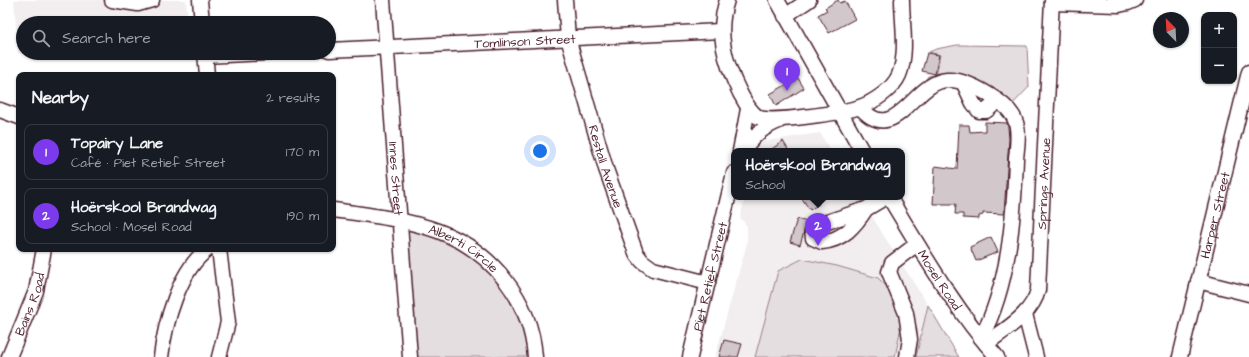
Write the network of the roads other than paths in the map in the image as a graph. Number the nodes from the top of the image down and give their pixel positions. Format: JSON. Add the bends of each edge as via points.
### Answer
{"nodes":[{"id":1,"x":112,"y":0,"type":"edge"},
{"id":2,"x":152,"y":0,"type":"edge"},
{"id":3,"x":200,"y":0,"type":"edge"},
{"id":4,"x":383,"y":0,"type":"edge"},
{"id":5,"x":565,"y":0,"type":"edge"},
{"id":6,"x":727,"y":0,"type":"edge"},
{"id":7,"x":737,"y":0,"type":"edge"},
{"id":8,"x":777,"y":0,"type":"edge"},
{"id":9,"x":808,"y":0,"type":"edge"},
{"id":10,"x":902,"y":0,"type":"edge"},
{"id":11,"x":1135,"y":0,"type":"edge"},
{"id":12,"x":1052,"y":2,"type":"edge"},
{"id":13,"x":201,"y":16,"type":"edge"},
{"id":14,"x":786,"y":16,"type":"junction"},
{"id":15,"x":721,"y":26,"type":"junction"},
{"id":16,"x":568,"y":38,"type":"junction"},
{"id":17,"x":386,"y":47,"type":"junction"},
{"id":18,"x":336,"y":50,"type":"edge"},
{"id":19,"x":206,"y":60,"type":"edge"},
{"id":20,"x":207,"y":72,"type":"edge"},
{"id":21,"x":1249,"y":72,"type":"edge"},
{"id":22,"x":964,"y":84,"type":"junction"},
{"id":23,"x":998,"y":101,"type":"junction"},
{"id":24,"x":860,"y":107,"type":"junction"},
{"id":25,"x":748,"y":109,"type":"junction"},
{"id":26,"x":0,"y":110,"type":"edge"},
{"id":27,"x":839,"y":112,"type":"junction"},
{"id":28,"x":16,"y":116,"type":"edge"},
{"id":29,"x":783,"y":119,"type":"junction"},
{"id":30,"x":741,"y":148,"type":"edge"},
{"id":31,"x":746,"y":148,"type":"edge"},
{"id":32,"x":860,"y":148,"type":"edge"},
{"id":33,"x":731,"y":188,"type":"edge"},
{"id":34,"x":882,"y":200,"type":"edge"},
{"id":35,"x":890,"y":200,"type":"edge"},
{"id":36,"x":866,"y":209,"type":"dead end"},
{"id":37,"x":336,"y":210,"type":"edge"},
{"id":38,"x":400,"y":221,"type":"junction"},
{"id":39,"x":917,"y":244,"type":"junction"},
{"id":40,"x":44,"y":252,"type":"edge"},
{"id":41,"x":205,"y":252,"type":"edge"},
{"id":42,"x":219,"y":252,"type":"edge"},
{"id":43,"x":1198,"y":281,"type":"junction"},
{"id":44,"x":708,"y":283,"type":"junction"},
{"id":45,"x":1249,"y":294,"type":"edge"},
{"id":46,"x":1025,"y":314,"type":"junction"},
{"id":47,"x":983,"y":341,"type":"junction"},
{"id":48,"x":9,"y":357,"type":"edge"},
{"id":49,"x":161,"y":357,"type":"edge"},
{"id":50,"x":219,"y":357,"type":"edge"},
{"id":51,"x":410,"y":357,"type":"edge"},
{"id":52,"x":535,"y":357,"type":"edge"},
{"id":53,"x":690,"y":357,"type":"edge"},
{"id":54,"x":908,"y":357,"type":"edge"},
{"id":55,"x":997,"y":357,"type":"edge"},
{"id":56,"x":1036,"y":357,"type":"edge"},
{"id":57,"x":1180,"y":357,"type":"edge"}],
"edges":[{"from":1,"to":2,"type":"street","via":[[138,4]]},
{"from":3,"to":13,"type":"street"},
{"from":4,"to":17,"type":"street","name":"Innes Street"},
{"from":5,"to":16,"type":"street","name":"Restall Avenue"},
{"from":6,"to":15,"type":"street"},
{"from":7,"to":15,"type":"street"},
{"from":8,"to":14,"type":"street"},
{"from":9,"to":14,"type":"street"},
{"from":10,"to":24,"type":"street","via":[[902,66],[891,87]]},
{"from":11,"to":12,"type":"street","via":[[1119,5]]},
{"from":12,"to":46,"type":"street","name":"Springs Avenue","via":[[1038,290],[1033,305]]},
{"from":14,"to":27,"type":"street"},
{"from":15,"to":16,"type":"street","name":"Tomlinson Street"},
{"from":15,"to":25,"type":"street","via":[[724,55]]},
{"from":16,"to":17,"type":"street","name":"Tomlinson Street"},
{"from":16,"to":44,"type":"street","name":"Restall Avenue","via":[[606,169],[636,253],[652,269]]},
{"from":17,"to":18,"type":"street","name":"Tomlinson Street"},
{"from":17,"to":38,"type":"street","name":"Innes Street"},
{"from":19,"to":20,"type":"street"},
{"from":21,"to":43,"type":"street","name":"Harper Street"},
{"from":22,"to":23,"type":"street"},
{"from":22,"to":23,"type":"street","via":[[979,111],[986,111]]},
{"from":22,"to":24,"type":"street","via":[[947,80],[933,84],[910,105],[888,120],[868,116]]},
{"from":23,"to":47,"type":"street","via":[[1013,114],[1017,125],[1014,215],[996,302]]},
{"from":24,"to":27,"type":"street"},
{"from":25,"to":29,"type":"street","via":[[764,119]]},
{"from":25,"to":30,"type":"street"},
{"from":26,"to":28,"type":"street"},
{"from":27,"to":29,"type":"street"},
{"from":27,"to":32,"type":"street"},
{"from":29,"to":31,"type":"street","via":[[761,130]]},
{"from":33,"to":44,"type":"street","name":"Piet Retief Street"},
{"from":34,"to":36,"type":"street"},
{"from":35,"to":39,"type":"street","name":"Mosel Road"},
{"from":37,"to":38,"type":"street","name":"Alberti Circle"},
{"from":38,"to":51,"type":"street","name":"Innes Street"},
{"from":38,"to":52,"type":"street","name":"Alberti Circle","via":[[438,231],[490,262],[520,301],[534,337]]},
{"from":39,"to":47,"type":"street","name":"Mosel Road","via":[[946,291]]},
{"from":39,"to":54,"type":"street","via":[[892,263],[889,272],[908,317]]},
{"from":40,"to":48,"type":"street","name":"Bains Road","via":[[36,291]]},
{"from":41,"to":49,"type":"street","via":[[190,266],[182,282],[171,313]]},
{"from":42,"to":50,"type":"street","via":[[228,325]]},
{"from":43,"to":45,"type":"street"},
{"from":43,"to":57,"type":"street","name":"Harper Street"},
{"from":44,"to":53,"type":"street","name":"Piet Retief Street"},
{"from":46,"to":47,"type":"street","name":"Springs Avenue"},
{"from":46,"to":56,"type":"street"},
{"from":47,"to":55,"type":"street","name":"Mosel Road"}]}
